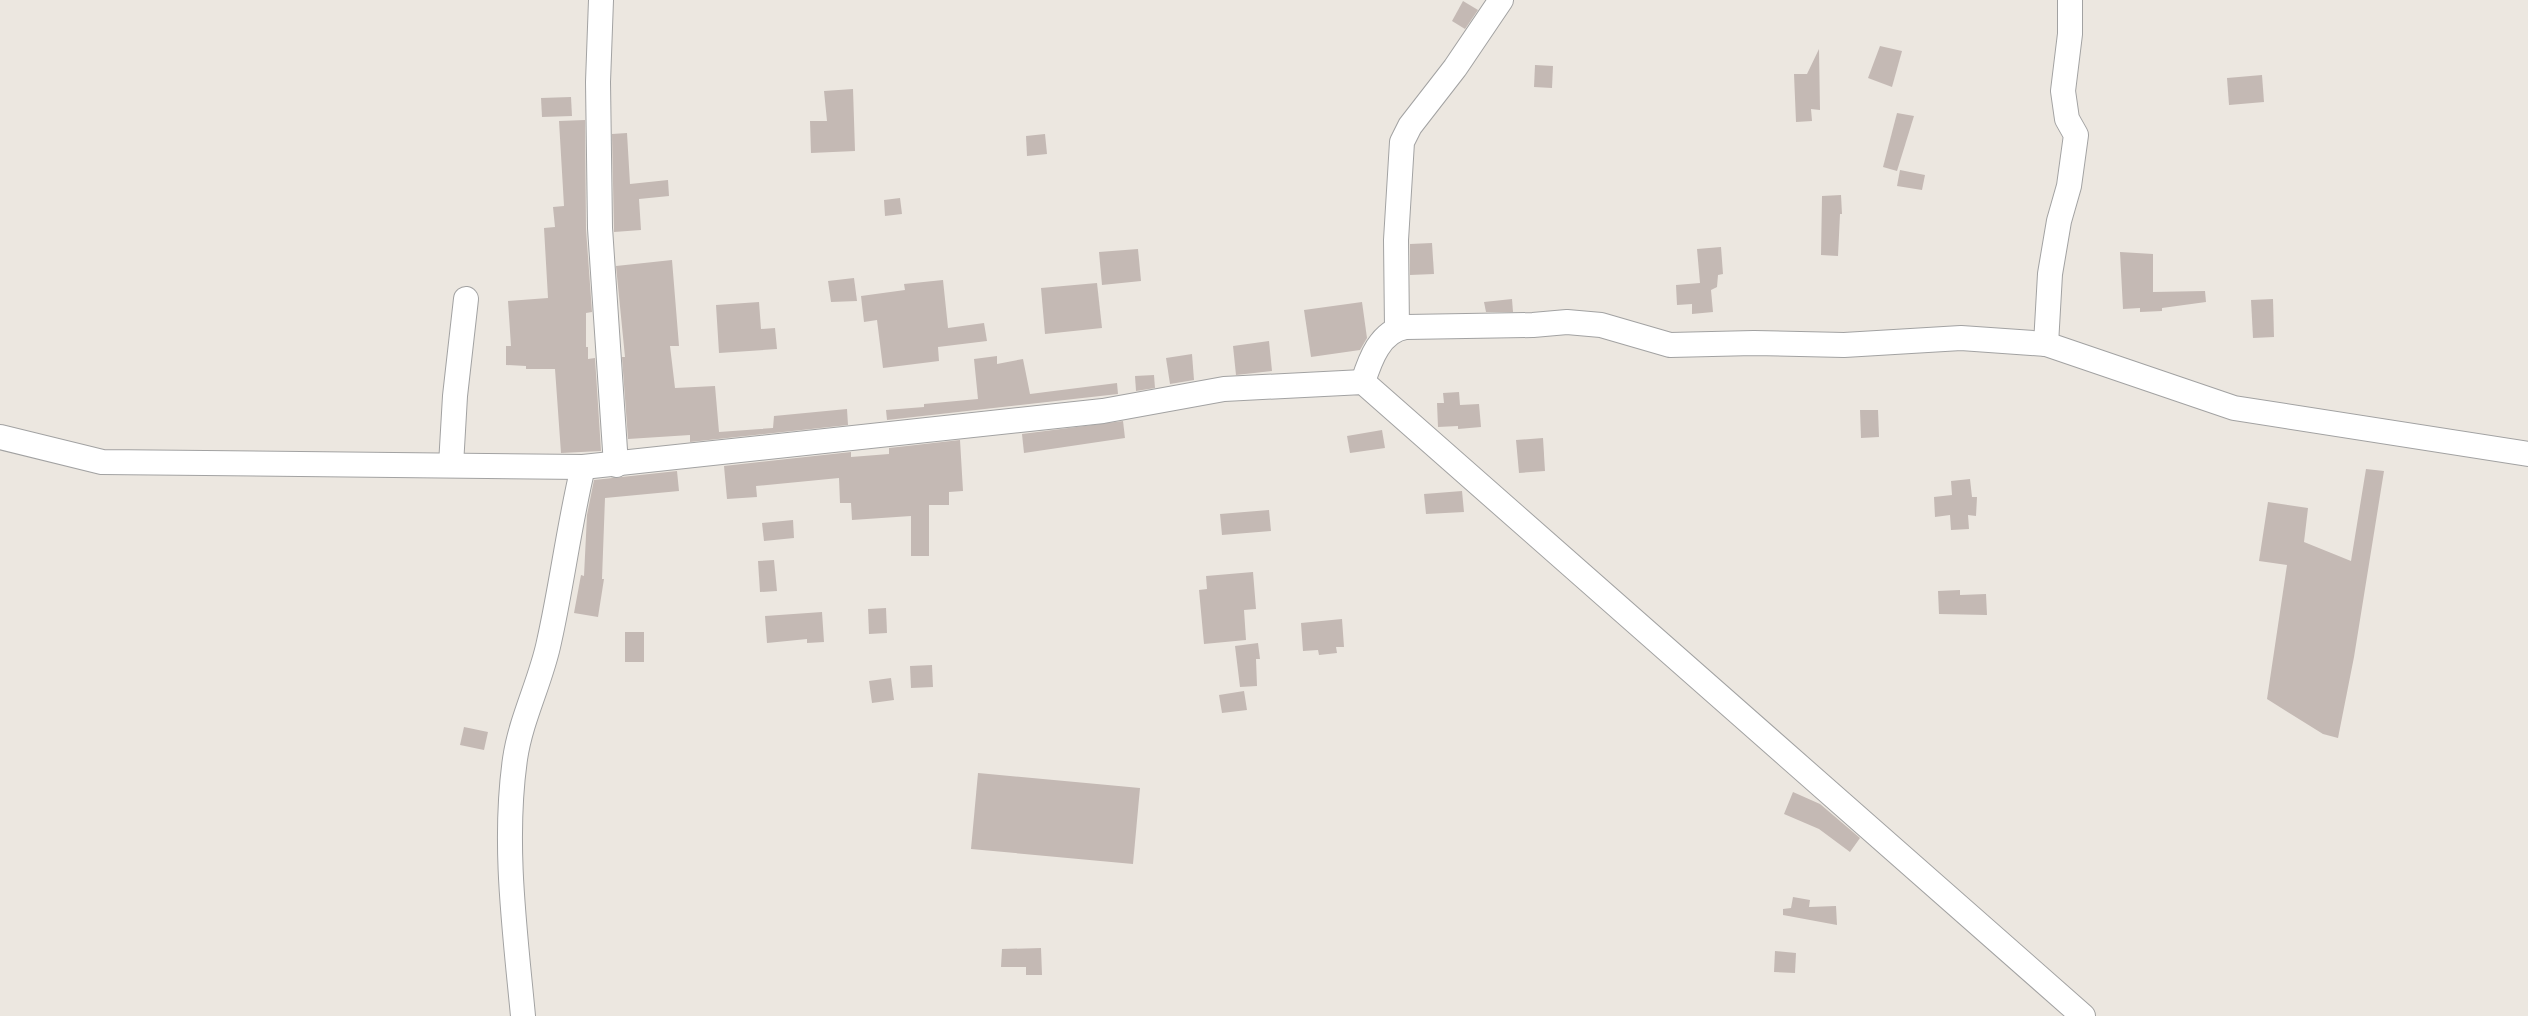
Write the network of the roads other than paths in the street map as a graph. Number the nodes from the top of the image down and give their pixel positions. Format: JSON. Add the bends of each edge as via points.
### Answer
{"nodes":[{"id":1,"x":601,"y":0,"type":"edge"},
{"id":2,"x":1501,"y":0,"type":"edge"},
{"id":3,"x":2070,"y":0,"type":"edge"},
{"id":4,"x":466,"y":299,"type":"dead end"},
{"id":5,"x":1397,"y":328,"type":"junction"},
{"id":6,"x":2046,"y":344,"type":"junction"},
{"id":7,"x":1363,"y":382,"type":"junction"},
{"id":8,"x":0,"y":436,"type":"edge"},
{"id":9,"x":2528,"y":454,"type":"edge"},
{"id":10,"x":451,"y":465,"type":"junction"},
{"id":11,"x":616,"y":465,"type":"junction"},
{"id":12,"x":583,"y":467,"type":"junction"},
{"id":13,"x":524,"y":1016,"type":"edge"},
{"id":14,"x":2083,"y":1016,"type":"edge"}],
"edges":[{"from":1,"to":11,"type":"street","via":[[598,82],[600,228]]},
{"from":2,"to":5,"type":"street","via":[[1455,68],[1410,126],[1402,142],[1396,240]]},
{"from":3,"to":6,"type":"street","via":[[2070,34],[2063,91],[2067,119],[2076,135],[2050,274]]},
{"from":4,"to":10,"type":"street"},
{"from":5,"to":6,"type":"street","via":[[1567,322],[1601,325],[1670,345],[1844,345],[1961,338]]},
{"from":5,"to":7,"type":"street","via":[[1373,352]]},
{"from":6,"to":9,"type":"street","via":[[2234,408]]},
{"from":7,"to":11,"type":"street","via":[[1224,389],[1103,411]]},
{"from":7,"to":14,"type":"street"},
{"from":8,"to":10,"type":"street","via":[[102,462]]},
{"from":10,"to":12,"type":"street"},
{"from":11,"to":12,"type":"street"},
{"from":12,"to":13,"type":"street","via":[[549,644],[515,758],[509,850]]}]}
